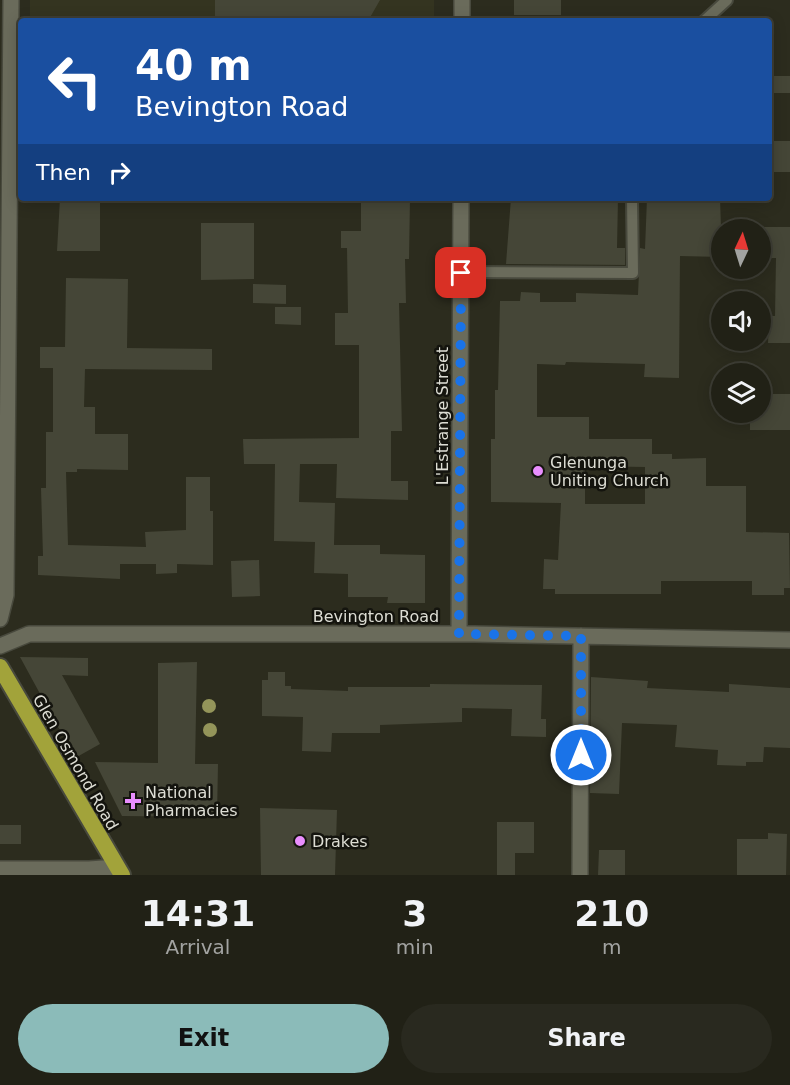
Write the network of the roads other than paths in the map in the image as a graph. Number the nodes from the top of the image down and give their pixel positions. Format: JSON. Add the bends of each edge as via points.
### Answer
{"nodes":[{"id":1,"x":11,"y":0,"type":"edge"},
{"id":2,"x":462,"y":0,"type":"edge"},
{"id":3,"x":728,"y":0,"type":"edge"},
{"id":4,"x":462,"y":18,"type":"edge"},
{"id":5,"x":707,"y":18,"type":"edge"},
{"id":6,"x":5,"y":120,"type":"edge"},
{"id":7,"x":461,"y":201,"type":"edge"},
{"id":8,"x":633,"y":201,"type":"edge"},
{"id":9,"x":461,"y":273,"type":"junction"},
{"id":10,"x":0,"y":619,"type":"edge"},
{"id":11,"x":459,"y":634,"type":"junction"},
{"id":12,"x":581,"y":636,"type":"junction"},
{"id":13,"x":790,"y":640,"type":"edge"},
{"id":14,"x":0,"y":646,"type":"edge"},
{"id":15,"x":0,"y":668,"type":"edge"},
{"id":16,"x":0,"y":869,"type":"edge"},
{"id":17,"x":119,"y":871,"type":"edge"},
{"id":18,"x":580,"y":875,"type":"edge"}],
"edges":[{"from":1,"to":6,"type":"street"},
{"from":2,"to":4,"type":"street"},
{"from":3,"to":5,"type":"lane"},
{"from":6,"to":10,"type":"street","via":[[6,595]]},
{"from":7,"to":9,"type":"street","name":"L'Estrange Street"},
{"from":8,"to":9,"type":"lane","via":[[633,273]]},
{"from":9,"to":11,"type":"street","name":"L'Estrange Street"},
{"from":11,"to":12,"type":"street","name":"Bevington Road"},
{"from":11,"to":14,"type":"street","name":"Bevington Road","via":[[29,634]]},
{"from":12,"to":13,"type":"street","name":"Bevington Road"},
{"from":12,"to":18,"type":"street"},
{"from":15,"to":17,"type":"highway","name":"Glen Osmond Road"},
{"from":16,"to":17,"type":"street"}]}
